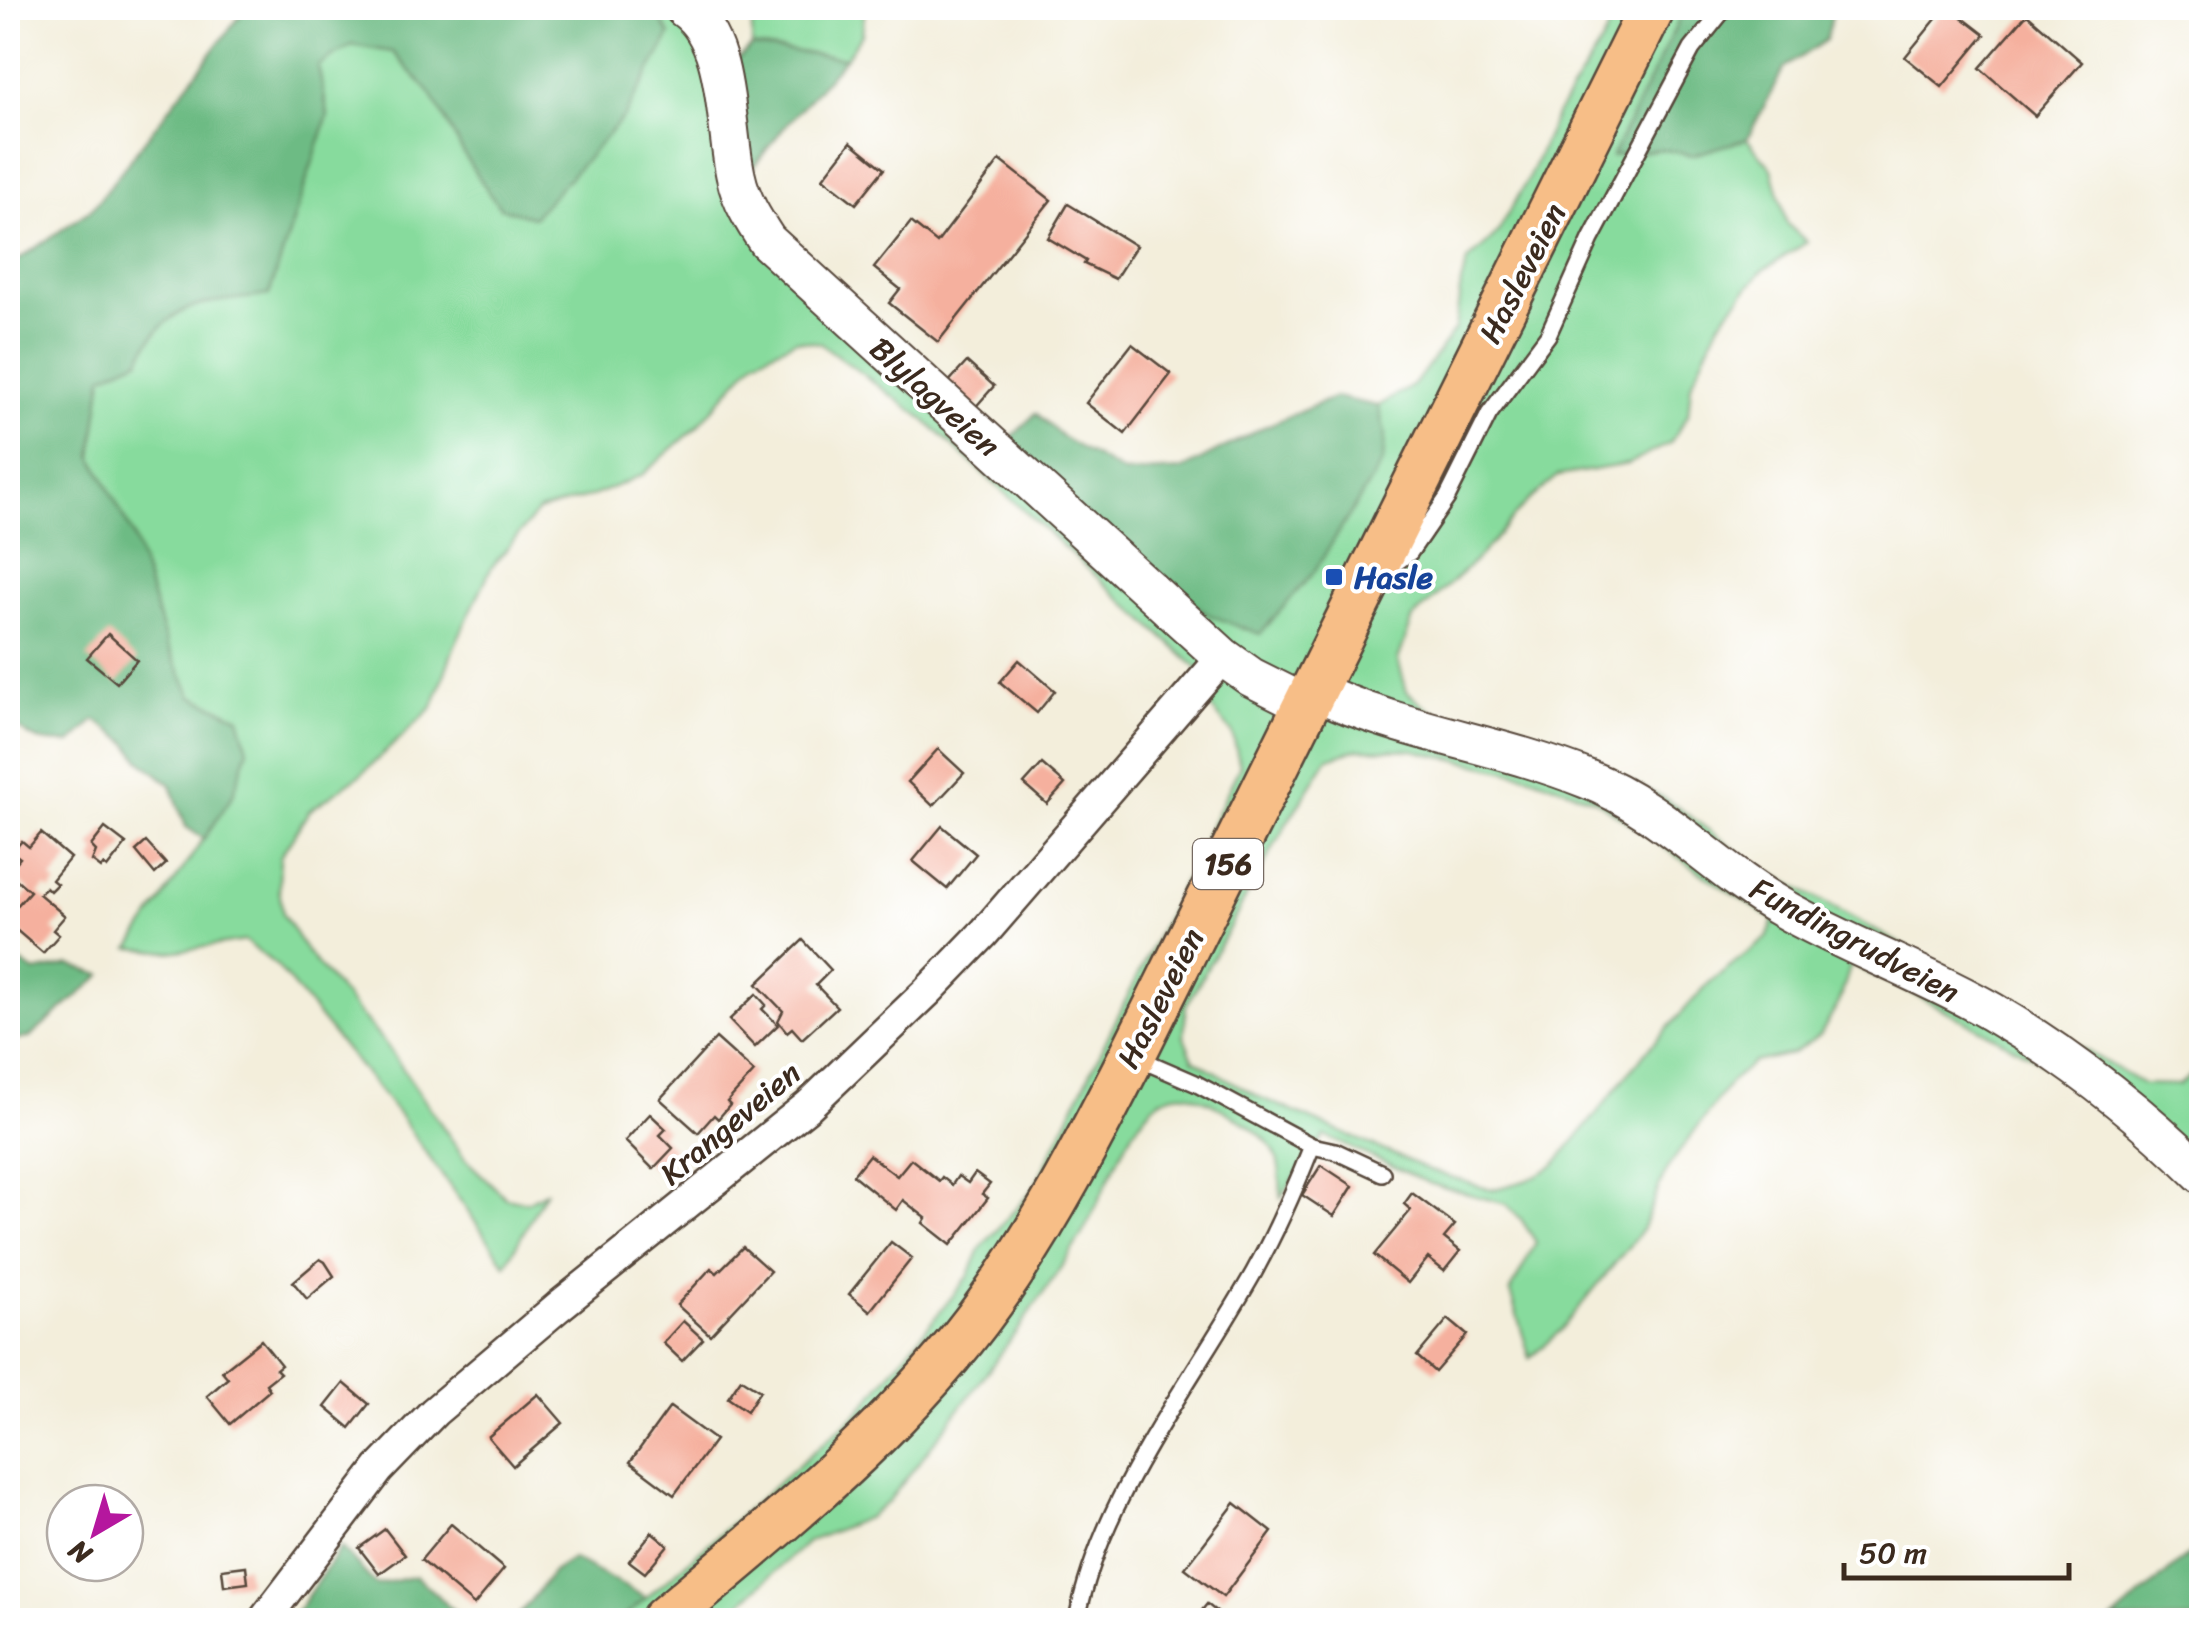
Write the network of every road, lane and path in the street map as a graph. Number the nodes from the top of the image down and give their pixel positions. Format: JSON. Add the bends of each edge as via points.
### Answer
{"nodes":[{"id":1,"x":684,"y":8,"type":"edge"},
{"id":2,"x":1652,"y":8,"type":"edge"},
{"id":3,"x":1725,"y":8,"type":"edge"},
{"id":4,"x":1366,"y":585,"type":"junction"},
{"id":5,"x":1222,"y":657,"type":"junction"},
{"id":6,"x":1310,"y":697,"type":"junction"},
{"id":7,"x":1132,"y":1056,"type":"junction"},
{"id":8,"x":1312,"y":1146,"type":"junction"},
{"id":9,"x":1382,"y":1173,"type":"dead end"},
{"id":10,"x":2202,"y":1174,"type":"edge"},
{"id":11,"x":264,"y":1620,"type":"edge"},
{"id":12,"x":664,"y":1620,"type":"edge"},
{"id":13,"x":1076,"y":1620,"type":"edge"}],
"edges":[{"from":1,"to":5,"type":"street","name":"Blylagveien","via":[[710,38],[737,182],[767,241]]},
{"from":2,"to":4,"type":"main road","name":"Hasleveien","number":"156"},
{"from":3,"to":4,"type":"lane","via":[[1692,49],[1548,335],[1489,414],[1447,498],[1410,552]]},
{"from":4,"to":6,"type":"main road","name":"Hasleveien","number":"156"},
{"from":5,"to":6,"type":"street","name":"Blylagveien","via":[[1251,677]]},
{"from":5,"to":11,"type":"street","name":"Krangeveien","via":[[927,992],[808,1106],[434,1412],[378,1469]]},
{"from":6,"to":7,"type":"main road","name":"Hasleveien","number":"156"},
{"from":6,"to":10,"type":"street","name":"Fundingrudveien","via":[[1617,792],[1781,908],[1991,1012],[2062,1057]]},
{"from":7,"to":8,"type":"lane"},
{"from":7,"to":12,"type":"main road","name":"Hasleveien","number":"156","via":[[1034,1237],[940,1366],[860,1450]]},
{"from":8,"to":9,"type":"lane"},
{"from":8,"to":13,"type":"lane","via":[[1254,1272],[1100,1542]]}]}
